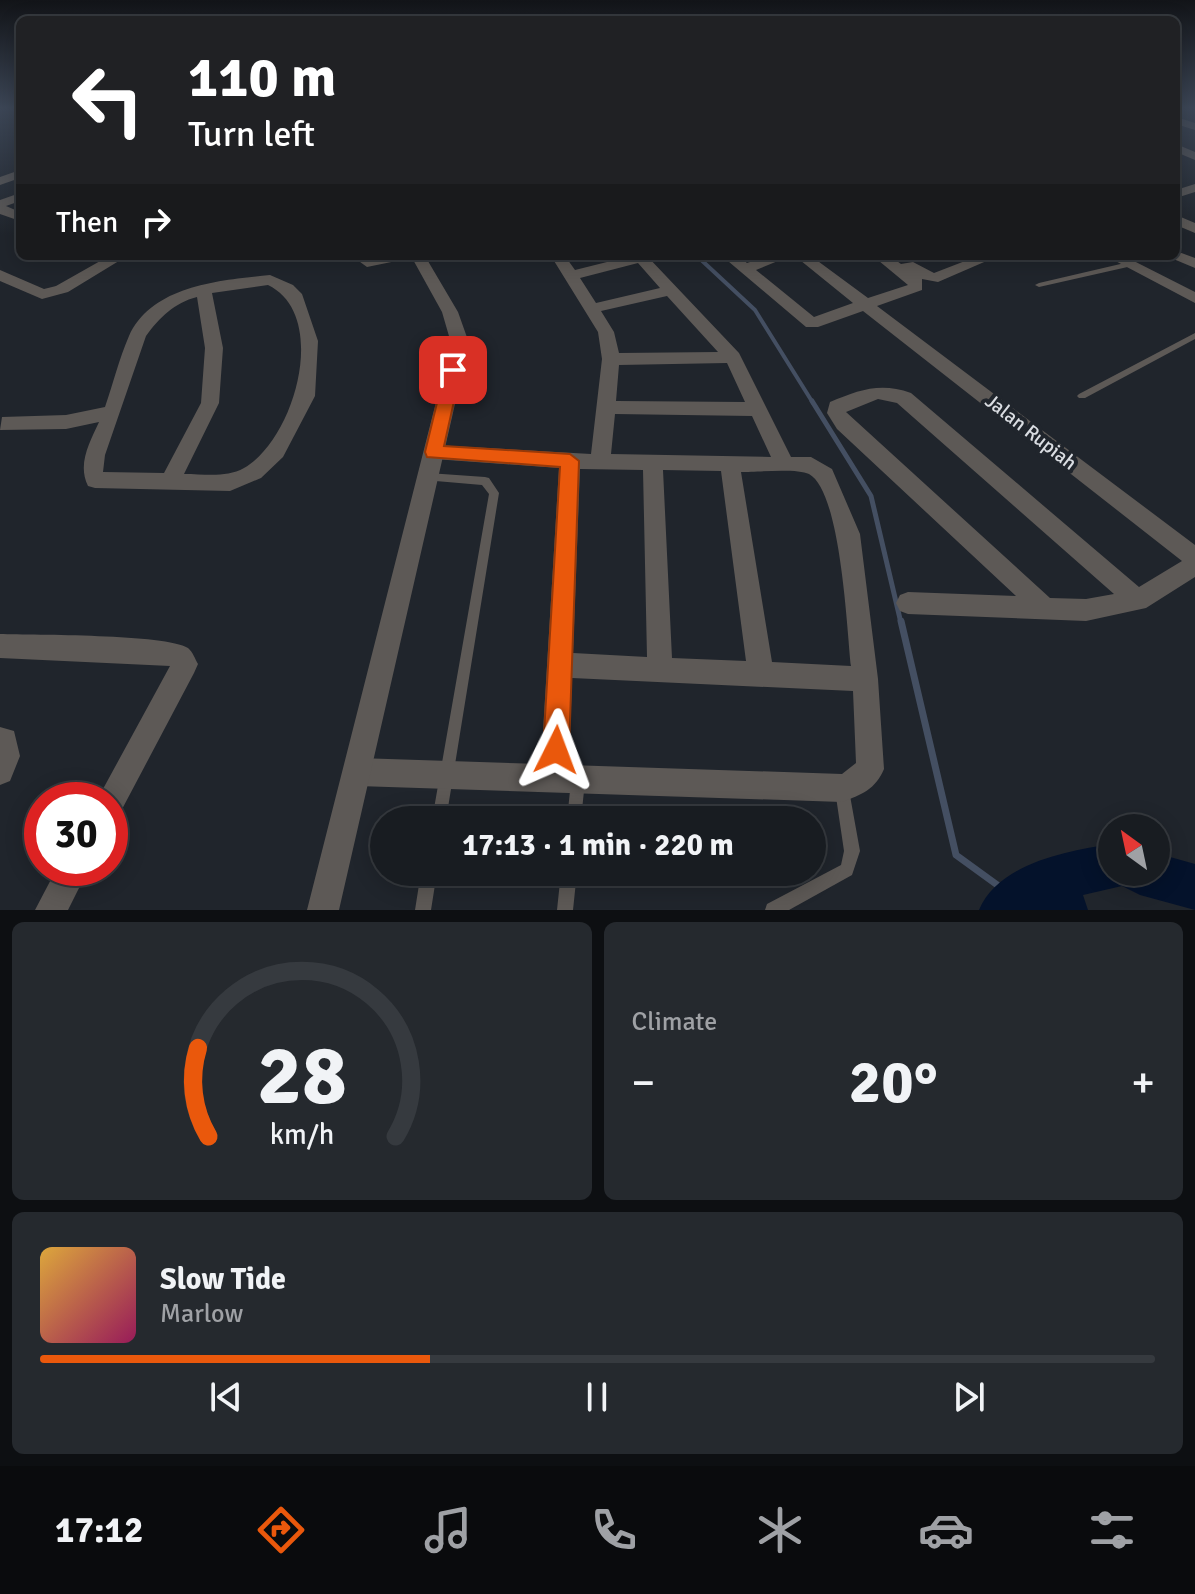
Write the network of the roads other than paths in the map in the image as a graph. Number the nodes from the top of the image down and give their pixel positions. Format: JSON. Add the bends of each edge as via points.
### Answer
{"nodes":[{"id":1,"x":110,"y":260,"type":"edge"},
{"id":2,"x":362,"y":260,"type":"edge"},
{"id":3,"x":395,"y":260,"type":"edge"},
{"id":4,"x":420,"y":260,"type":"edge"},
{"id":5,"x":560,"y":260,"type":"edge"},
{"id":6,"x":629,"y":260,"type":"edge"},
{"id":7,"x":643,"y":260,"type":"edge"},
{"id":8,"x":734,"y":260,"type":"edge"},
{"id":9,"x":771,"y":260,"type":"edge"},
{"id":10,"x":807,"y":260,"type":"edge"},
{"id":11,"x":886,"y":260,"type":"edge"},
{"id":12,"x":901,"y":260,"type":"edge"},
{"id":13,"x":981,"y":260,"type":"edge"},
{"id":14,"x":1121,"y":260,"type":"edge"},
{"id":15,"x":1129,"y":264,"type":"junction"},
{"id":16,"x":745,"y":269,"type":"junction"},
{"id":17,"x":0,"y":275,"type":"edge"},
{"id":18,"x":570,"y":276,"type":"junction"},
{"id":19,"x":1039,"y":285,"type":"dead end"},
{"id":20,"x":671,"y":290,"type":"junction"},
{"id":21,"x":204,"y":291,"type":"junction"},
{"id":22,"x":1195,"y":298,"type":"edge"},
{"id":23,"x":867,"y":306,"type":"junction"},
{"id":24,"x":591,"y":309,"type":"junction"},
{"id":25,"x":1195,"y":336,"type":"edge"},
{"id":26,"x":733,"y":357,"type":"junction"},
{"id":27,"x":611,"y":359,"type":"junction"},
{"id":28,"x":1082,"y":396,"type":"dead end"},
{"id":29,"x":605,"y":407,"type":"junction"},
{"id":30,"x":758,"y":409,"type":"junction"},
{"id":31,"x":113,"y":412,"type":"junction"},
{"id":32,"x":1,"y":422,"type":"edge"},
{"id":33,"x":434,"y":452,"type":"junction"},
{"id":34,"x":570,"y":461,"type":"junction"},
{"id":35,"x":600,"y":462,"type":"junction"},
{"id":36,"x":653,"y":465,"type":"junction"},
{"id":37,"x":730,"y":465,"type":"junction"},
{"id":38,"x":785,"y":465,"type":"junction"},
{"id":39,"x":428,"y":477,"type":"junction"},
{"id":40,"x":171,"y":480,"type":"junction"},
{"id":41,"x":1195,"y":558,"type":"edge"},
{"id":42,"x":1195,"y":565,"type":"edge"},
{"id":43,"x":1138,"y":600,"type":"junction"},
{"id":44,"x":908,"y":603,"type":"dead end"},
{"id":45,"x":1046,"y":609,"type":"junction"},
{"id":46,"x":0,"y":646,"type":"edge"},
{"id":47,"x":561,"y":665,"type":"junction"},
{"id":48,"x":660,"y":670,"type":"junction"},
{"id":49,"x":761,"y":675,"type":"junction"},
{"id":50,"x":865,"y":679,"type":"junction"},
{"id":51,"x":0,"y":741,"type":"edge"},
{"id":52,"x":0,"y":771,"type":"edge"},
{"id":53,"x":358,"y":772,"type":"junction"},
{"id":54,"x":447,"y":775,"type":"junction"},
{"id":55,"x":566,"y":778,"type":"junction"},
{"id":56,"x":121,"y":782,"type":"edge"},
{"id":57,"x":842,"y":788,"type":"junction"},
{"id":58,"x":441,"y":806,"type":"edge"},
{"id":59,"x":571,"y":806,"type":"edge"},
{"id":60,"x":64,"y":886,"type":"edge"},
{"id":61,"x":427,"y":886,"type":"edge"},
{"id":62,"x":568,"y":886,"type":"edge"},
{"id":63,"x":51,"y":910,"type":"edge"},
{"id":64,"x":323,"y":910,"type":"edge"},
{"id":65,"x":423,"y":910,"type":"edge"},
{"id":66,"x":565,"y":910,"type":"edge"},
{"id":67,"x":773,"y":910,"type":"edge"}],
"edges":[{"from":1,"to":17,"type":"street","via":[[62,289],[42,294]]},
{"from":2,"to":3,"type":"lane","via":[[376,265]]},
{"from":4,"to":33,"type":"street","via":[[450,312],[460,343]]},
{"from":5,"to":18,"type":"street"},
{"from":6,"to":18,"type":"street"},
{"from":7,"to":20,"type":"street"},
{"from":8,"to":16,"type":"street"},
{"from":9,"to":16,"type":"street"},
{"from":10,"to":23,"type":"street","name":"Jalan Rupiah"},
{"from":11,"to":23,"type":"street","via":[[918,285]]},
{"from":12,"to":13,"type":"street","via":[[933,279]]},
{"from":14,"to":15,"type":"street"},
{"from":15,"to":19,"type":"lane"},
{"from":15,"to":22,"type":"street"},
{"from":16,"to":23,"type":"street","via":[[808,322],[820,323]]},
{"from":18,"to":24,"type":"street"},
{"from":20,"to":24,"type":"street"},
{"from":20,"to":26,"type":"street"},
{"from":21,"to":31,"type":"street","via":[[179,297],[152,316],[138,335]]},
{"from":21,"to":40,"type":"street","via":[[214,348],[210,403]]},
{"from":21,"to":40,"type":"street","via":[[270,280],[296,297],[310,341],[306,396],[276,452],[254,472],[230,483]]},
{"from":23,"to":41,"type":"street","name":"Jalan Rupiah"},
{"from":24,"to":27,"type":"street","via":[[606,332]]},
{"from":25,"to":28,"type":"lane"},
{"from":26,"to":27,"type":"street"},
{"from":26,"to":30,"type":"street"},
{"from":27,"to":29,"type":"street"},
{"from":29,"to":30,"type":"street"},
{"from":29,"to":35,"type":"street"},
{"from":30,"to":38,"type":"street"},
{"from":31,"to":32,"type":"street","via":[[66,422]]},
{"from":31,"to":40,"type":"street","via":[[93,461],[95,480]]},
{"from":33,"to":34,"type":"street"},
{"from":33,"to":39,"type":"street"},
{"from":34,"to":35,"type":"street"},
{"from":34,"to":47,"type":"street"},
{"from":35,"to":36,"type":"street"},
{"from":36,"to":37,"type":"street"},
{"from":36,"to":48,"type":"street"},
{"from":37,"to":38,"type":"street"},
{"from":37,"to":49,"type":"street"},
{"from":38,"to":50,"type":"street","via":[[811,465],[825,475],[849,534]]},
{"from":39,"to":53,"type":"street"},
{"from":39,"to":54,"type":"lane","via":[[485,481],[494,493]]},
{"from":42,"to":43,"type":"street"},
{"from":43,"to":45,"type":"street","via":[[1086,610]]},
{"from":43,"to":45,"type":"street","via":[[904,398],[888,391],[871,392],[837,407],[844,424]]},
{"from":44,"to":45,"type":"street"},
{"from":46,"to":56,"type":"street","via":[[179,657],[185,664]]},
{"from":47,"to":48,"type":"street"},
{"from":47,"to":55,"type":"street"},
{"from":48,"to":49,"type":"street"},
{"from":49,"to":50,"type":"street"},
{"from":50,"to":57,"type":"street","via":[[870,769]]},
{"from":51,"to":52,"type":"street","via":[[6,750]]},
{"from":53,"to":54,"type":"street"},
{"from":53,"to":64,"type":"street"},
{"from":54,"to":55,"type":"street"},
{"from":54,"to":58,"type":"lane"},
{"from":55,"to":57,"type":"street"},
{"from":55,"to":59,"type":"lane"},
{"from":57,"to":67,"type":"lane","via":[[852,851],[847,870]]},
{"from":60,"to":63,"type":"street"},
{"from":61,"to":65,"type":"lane"},
{"from":62,"to":66,"type":"lane"}]}
